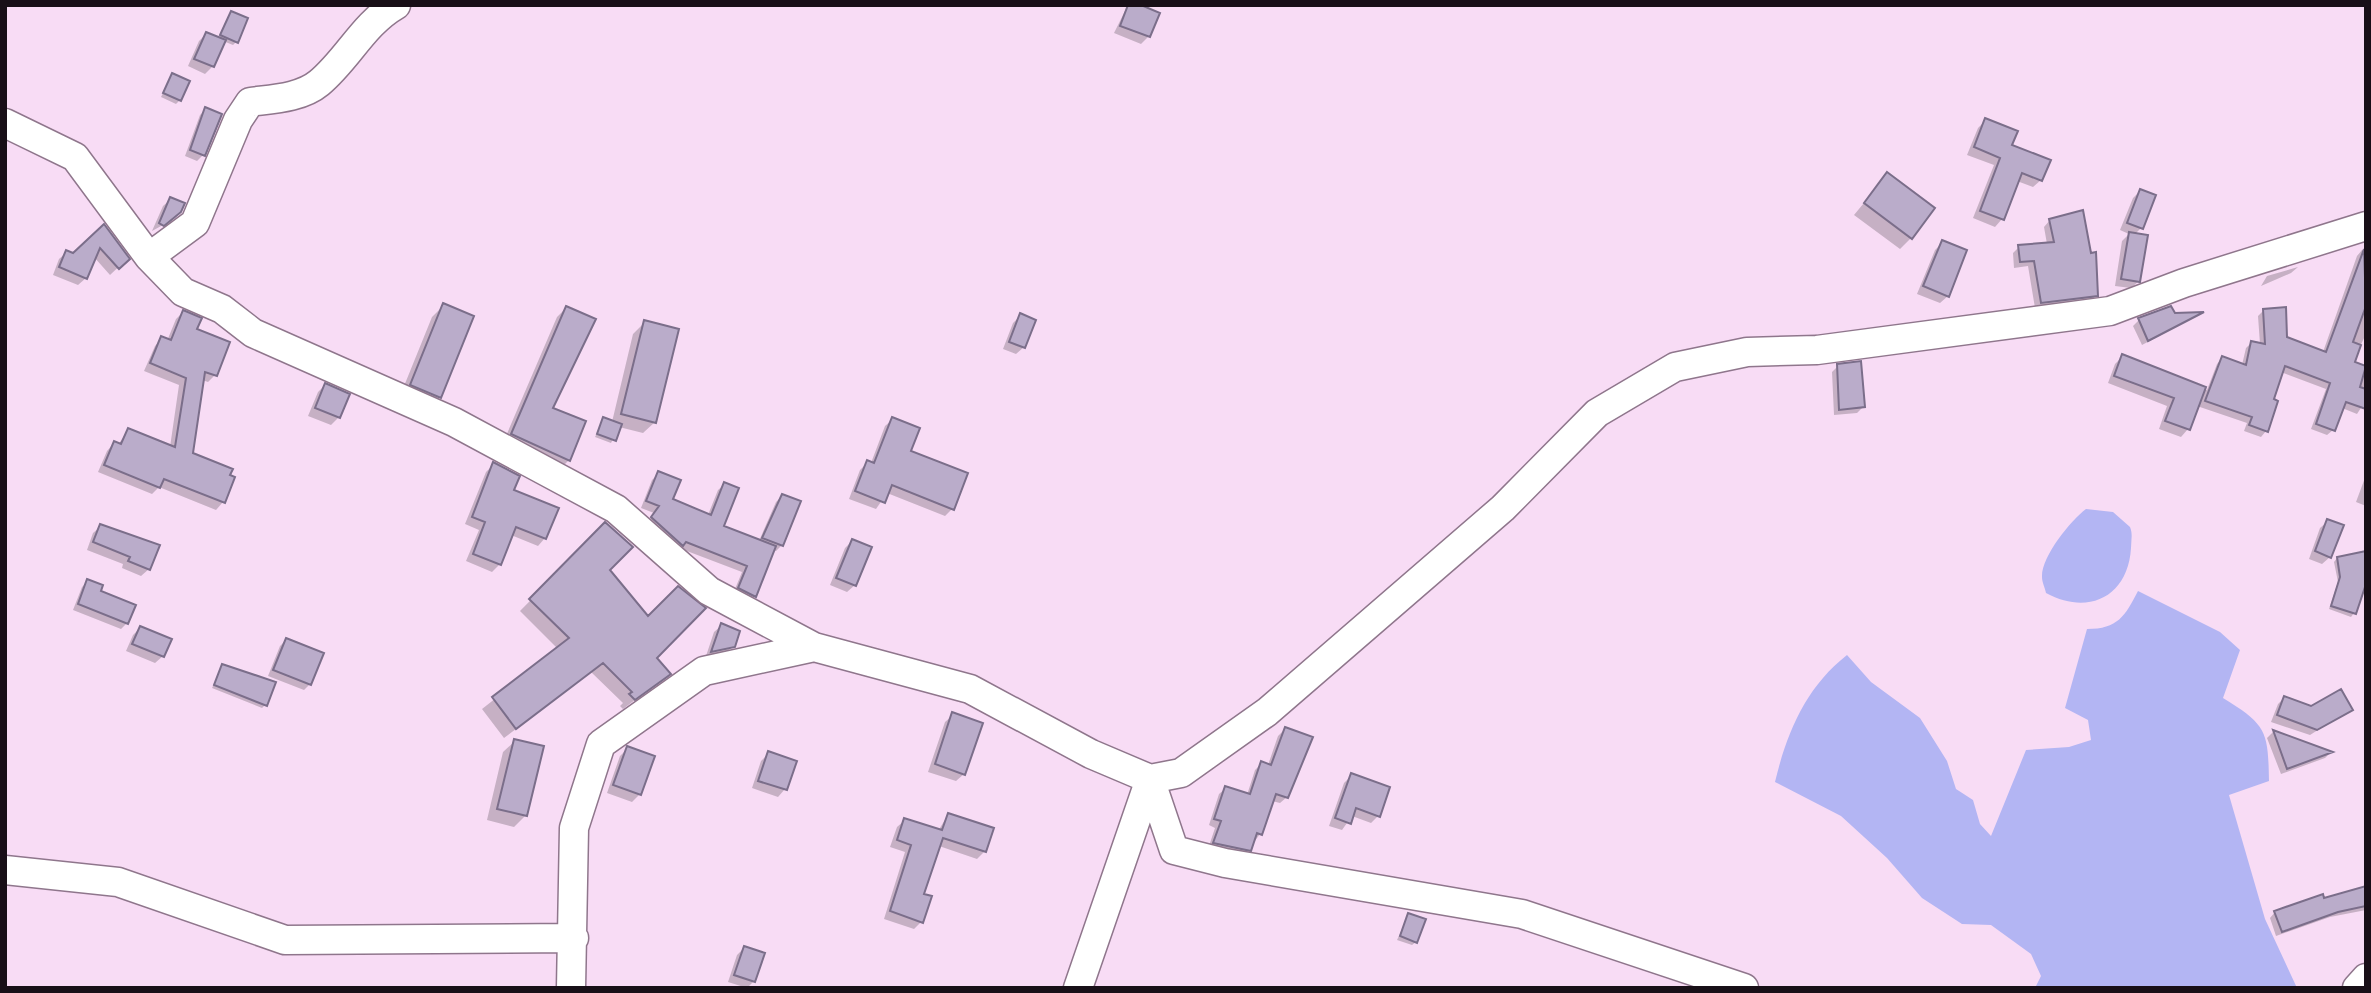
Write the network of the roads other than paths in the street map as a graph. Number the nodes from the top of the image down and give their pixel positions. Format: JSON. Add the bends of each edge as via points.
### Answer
{"nodes":[{"id":1,"x":397,"y":5,"type":"edge"},
{"id":2,"x":5,"y":123,"type":"edge"},
{"id":3,"x":2366,"y":226,"type":"edge"},
{"id":4,"x":149,"y":257,"type":"junction"},
{"id":5,"x":814,"y":647,"type":"junction"},
{"id":6,"x":1150,"y":779,"type":"junction"},
{"id":7,"x":5,"y":870,"type":"edge"},
{"id":8,"x":574,"y":938,"type":"junction"},
{"id":9,"x":2366,"y":978,"type":"edge"},
{"id":10,"x":571,"y":988,"type":"edge"},
{"id":11,"x":1078,"y":988,"type":"edge"},
{"id":12,"x":1744,"y":988,"type":"edge"},
{"id":13,"x":2357,"y":988,"type":"edge"}],
"edges":[{"from":1,"to":4,"type":"street","via":[[376,17],[318,84],[294,96],[250,102],[195,223]]},
{"from":2,"to":4,"type":"street","via":[[75,157]]},
{"from":3,"to":6,"type":"street","via":[[2110,311],[1817,350],[1747,352],[1675,367],[1597,413],[1503,508],[1268,712],[1181,773]]},
{"from":4,"to":5,"type":"street","via":[[183,292],[222,309],[253,333],[454,422],[616,509],[709,591]]},
{"from":5,"to":6,"type":"street","via":[[970,689],[1091,754]]},
{"from":5,"to":8,"type":"street","via":[[704,671],[601,744],[574,828]]},
{"from":6,"to":11,"type":"street"},
{"from":6,"to":12,"type":"street","via":[[1174,850],[1521,914]]},
{"from":7,"to":8,"type":"street","via":[[118,882],[285,940]]},
{"from":8,"to":10,"type":"street"},
{"from":9,"to":13,"type":"street"}]}
